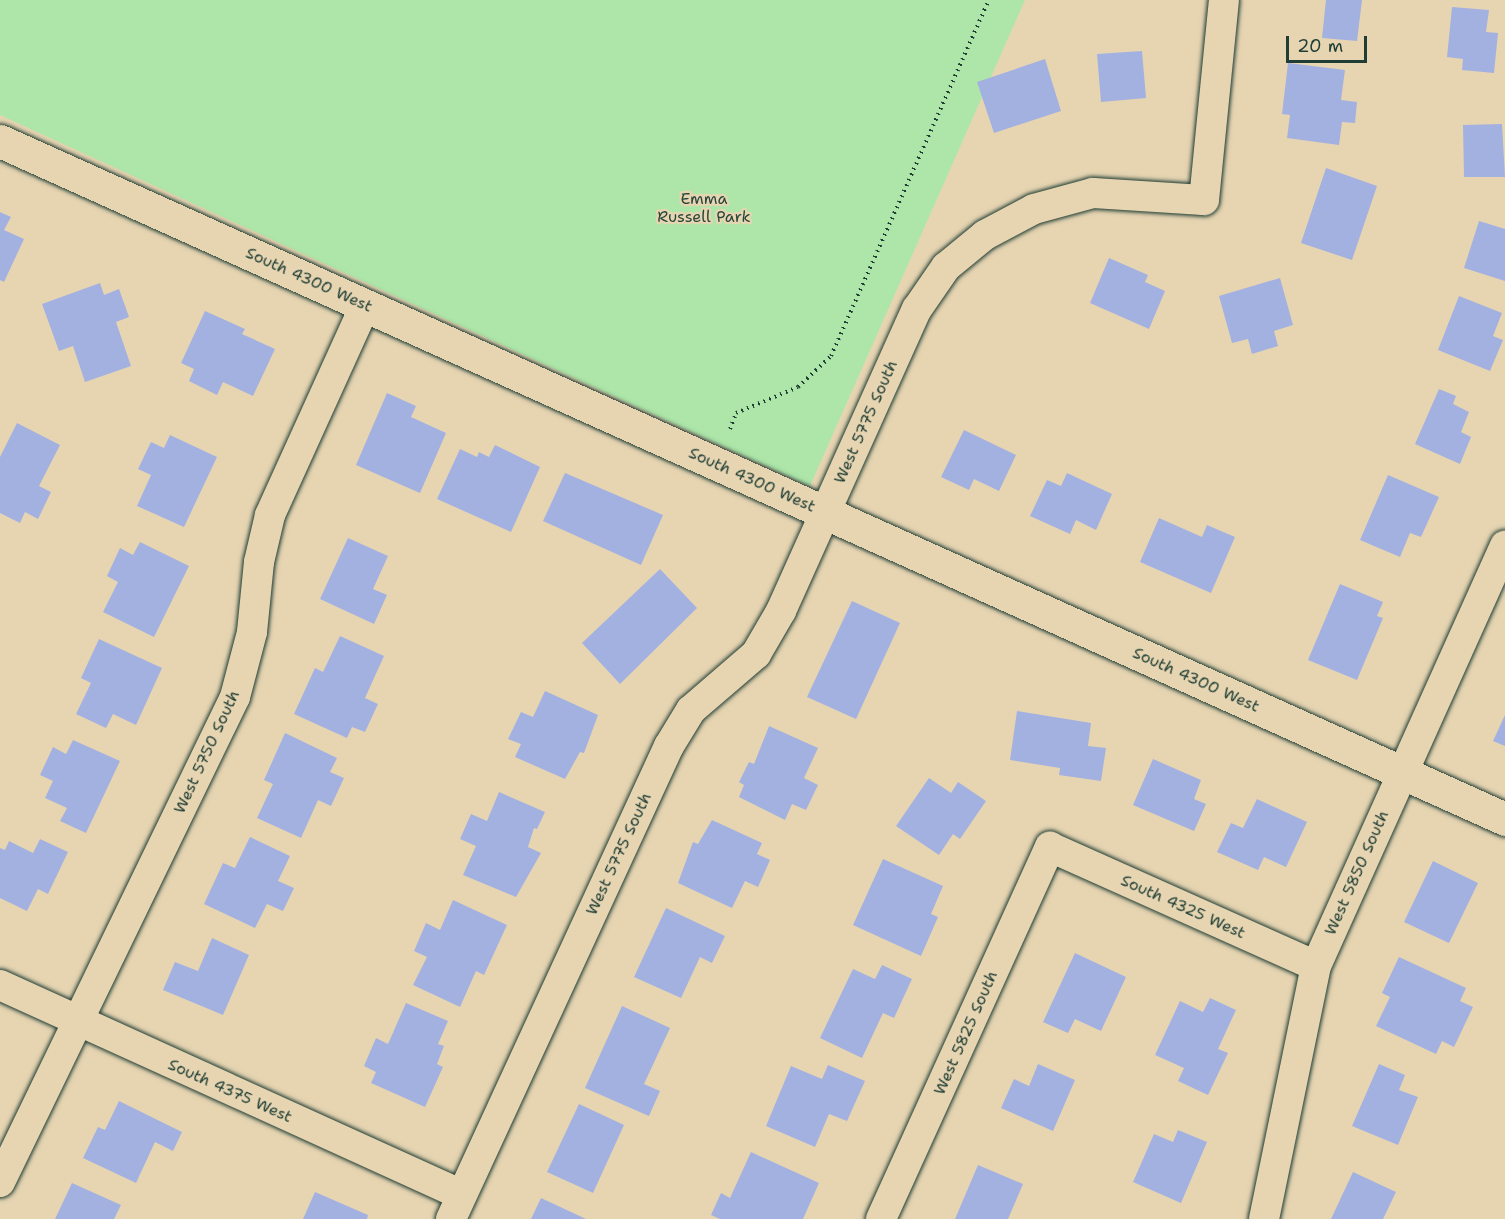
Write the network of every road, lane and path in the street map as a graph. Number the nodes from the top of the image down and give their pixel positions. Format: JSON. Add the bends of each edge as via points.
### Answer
{"nodes":[{"id":1,"x":989,"y":0,"type":"edge"},
{"id":2,"x":1224,"y":0,"type":"edge"},
{"id":3,"x":0,"y":141,"type":"edge"},
{"id":4,"x":365,"y":306,"type":"junction"},
{"id":5,"x":729,"y":429,"type":"dead end"},
{"id":6,"x":825,"y":513,"type":"junction"},
{"id":7,"x":1505,"y":545,"type":"edge"},
{"id":8,"x":1402,"y":773,"type":"junction"},
{"id":9,"x":1505,"y":819,"type":"edge"},
{"id":10,"x":1050,"y":847,"type":"joint"},
{"id":11,"x":1316,"y":966,"type":"junction"},
{"id":12,"x":0,"y":985,"type":"edge"},
{"id":13,"x":77,"y":1022,"type":"junction"},
{"id":14,"x":0,"y":1182,"type":"edge"},
{"id":15,"x":456,"y":1207,"type":"edge"},
{"id":16,"x":882,"y":1219,"type":"edge"},
{"id":17,"x":1264,"y":1219,"type":"edge"}],
"edges":[{"from":1,"to":5,"type":"path","via":[[831,356],[798,387],[736,412]]},
{"from":2,"to":6,"type":"street","name":"West 5775 South","via":[[1204,200],[1093,193],[1034,209],[985,235],[946,267],[917,309]]},
{"from":3,"to":4,"type":"main road","name":"South 4300 West"},
{"from":4,"to":6,"type":"main road","name":"South 4300 West"},
{"from":4,"to":13,"type":"street","name":"West 5750 South","via":[[270,515],[259,562],[252,632],[236,697]]},
{"from":6,"to":8,"type":"main road","name":"South 4300 West"},
{"from":6,"to":15,"type":"street","name":"West 5775 South","via":[[781,611],[756,654],[691,710],[669,746]]},
{"from":7,"to":8,"type":"street","name":"West 5850 South"},
{"from":8,"to":9,"type":"main road","name":"South 4300 West"},
{"from":8,"to":11,"type":"street","name":"West 5850 South"},
{"from":10,"to":11,"type":"street","name":"South 4325 West"},
{"from":10,"to":16,"type":"street","name":"West 5825 South"},
{"from":11,"to":17,"type":"street","name":"West 5850 South"},
{"from":12,"to":13,"type":"street","name":"South 4375 West"},
{"from":13,"to":14,"type":"street","name":"West 5750 South"},
{"from":13,"to":15,"type":"street","name":"South 4375 West"}]}
